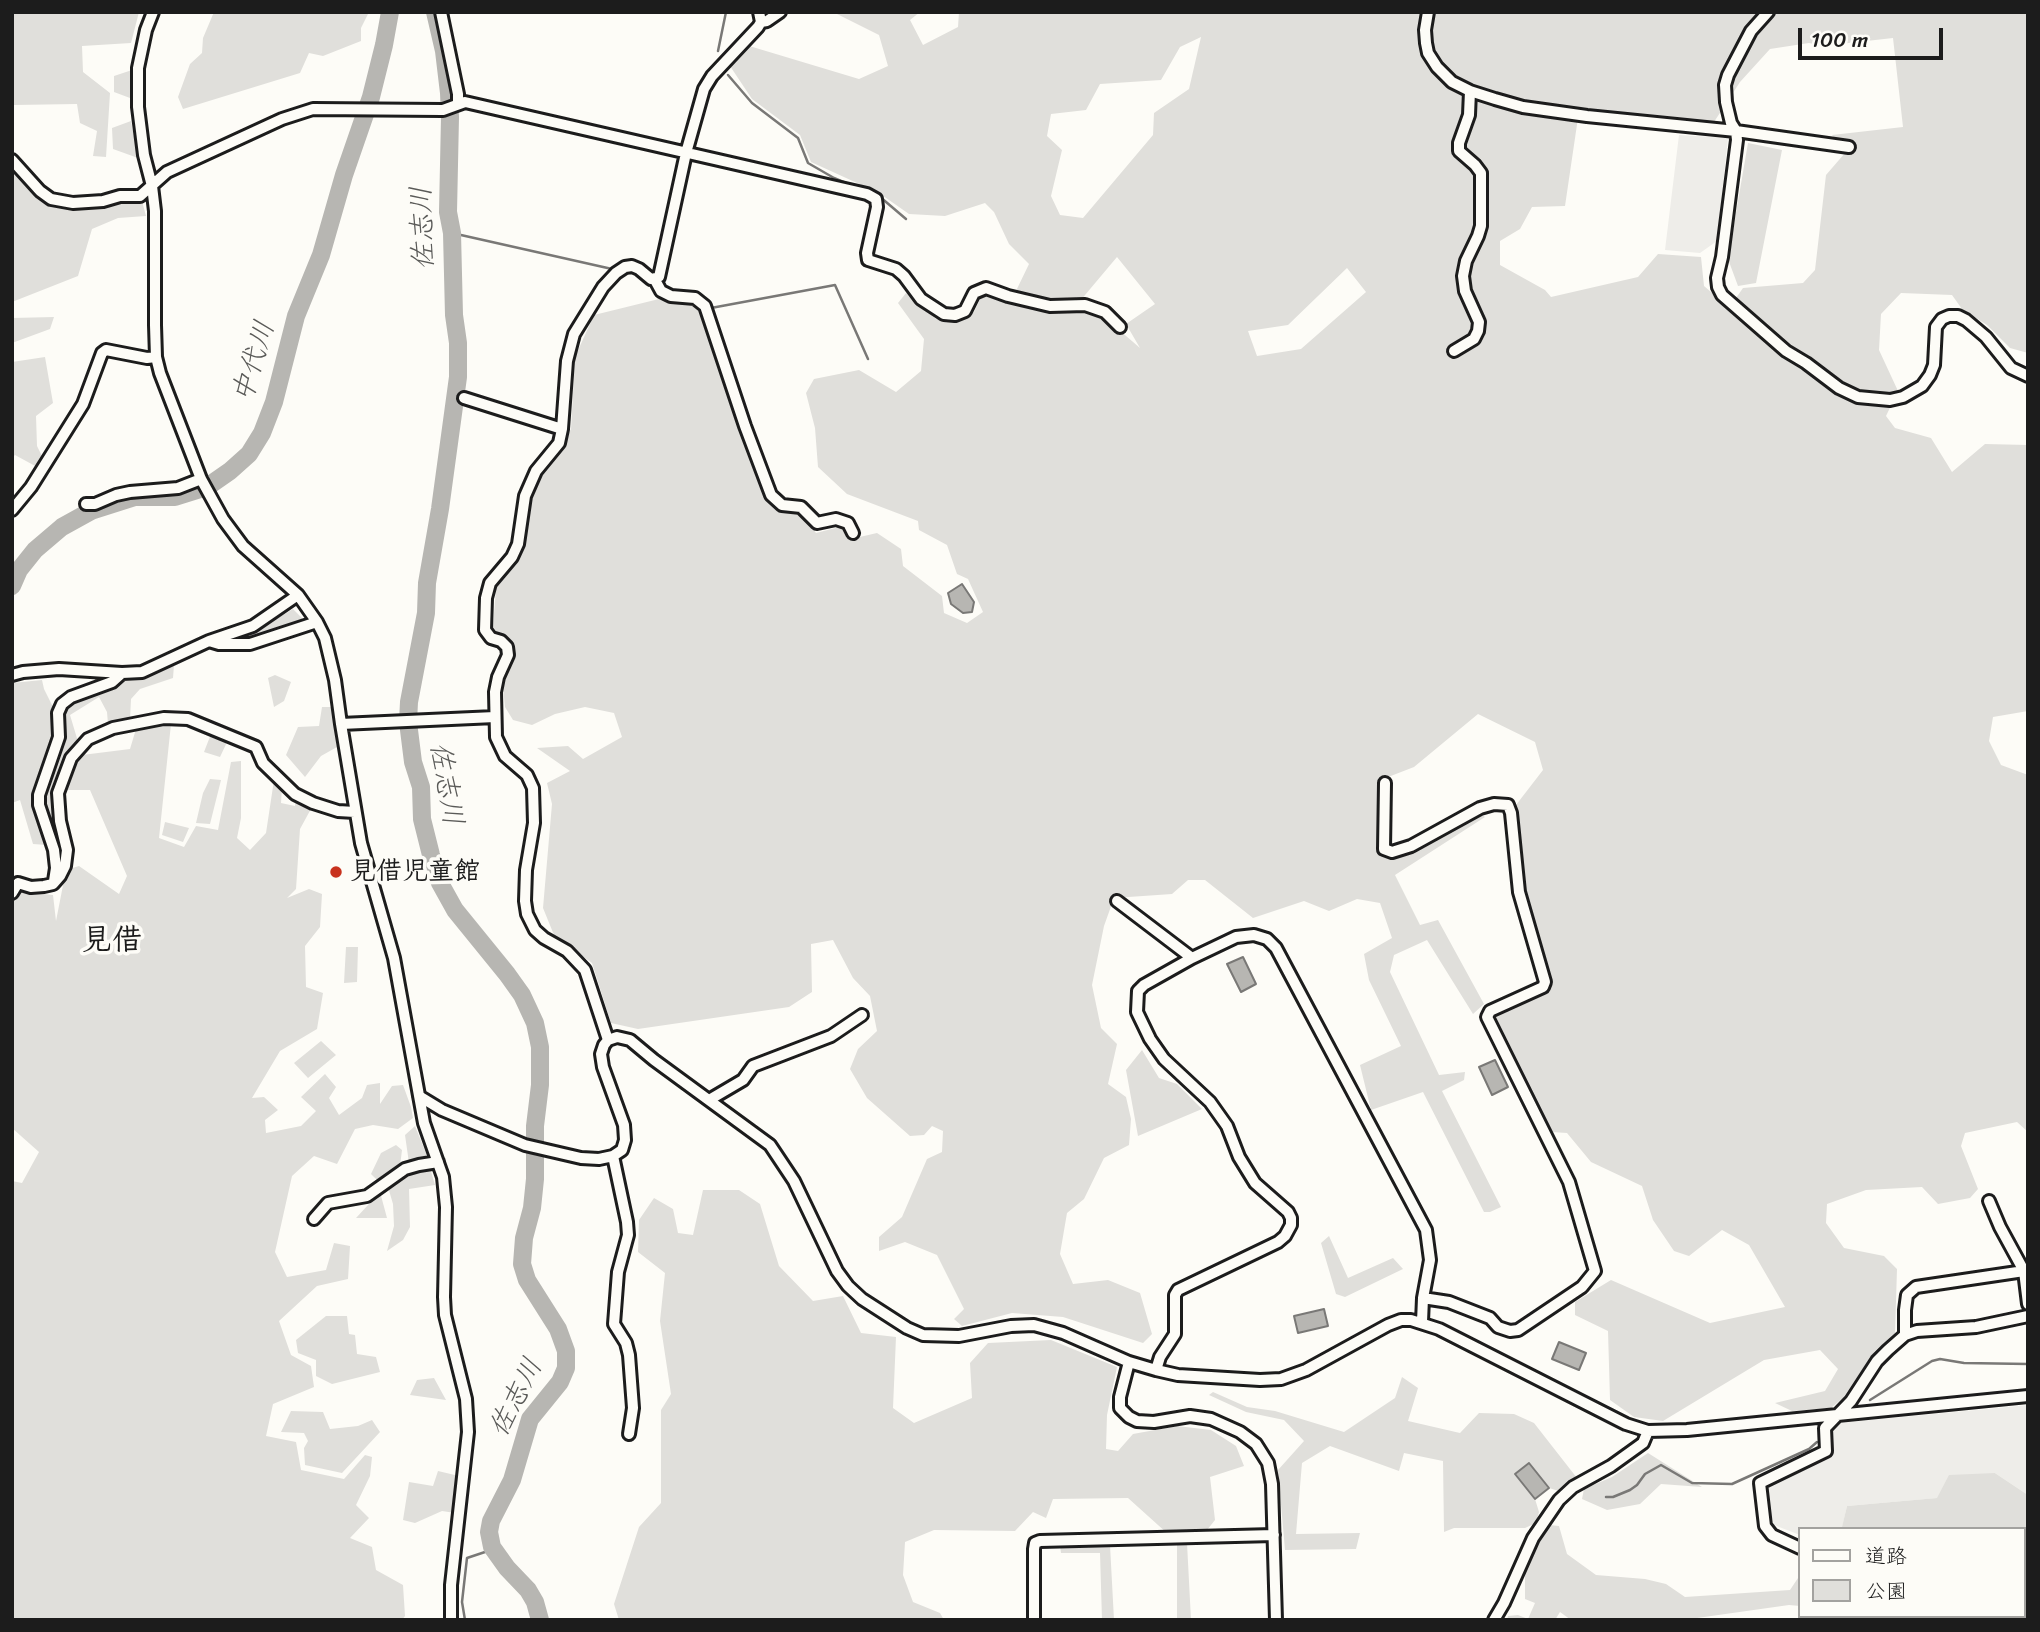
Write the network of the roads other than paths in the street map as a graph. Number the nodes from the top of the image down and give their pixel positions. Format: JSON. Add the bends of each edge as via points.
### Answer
{"nodes":[{"id":1,"x":153,"y":12,"type":"edge"},
{"id":2,"x":441,"y":12,"type":"edge"},
{"id":3,"x":780,"y":12,"type":"edge"},
{"id":4,"x":1428,"y":12,"type":"edge"},
{"id":5,"x":1768,"y":12,"type":"edge"},
{"id":6,"x":760,"y":17,"type":"edge"},
{"id":7,"x":1469,"y":91,"type":"junction"},
{"id":8,"x":458,"y":103,"type":"junction"},
{"id":9,"x":1736,"y":131,"type":"junction"},
{"id":10,"x":1849,"y":147,"type":"dead end"},
{"id":11,"x":686,"y":153,"type":"junction"},
{"id":12,"x":12,"y":160,"type":"edge"},
{"id":13,"x":152,"y":186,"type":"junction"},
{"id":14,"x":655,"y":279,"type":"junction"},
{"id":15,"x":1120,"y":327,"type":"dead end"},
{"id":16,"x":1454,"y":351,"type":"dead end"},
{"id":17,"x":156,"y":356,"type":"junction"},
{"id":18,"x":2028,"y":376,"type":"edge"},
{"id":19,"x":464,"y":398,"type":"dead end"},
{"id":20,"x":562,"y":429,"type":"junction"},
{"id":21,"x":201,"y":479,"type":"junction"},
{"id":22,"x":86,"y":504,"type":"dead end"},
{"id":23,"x":12,"y":510,"type":"edge"},
{"id":24,"x":853,"y":533,"type":"dead end"},
{"id":25,"x":298,"y":595,"type":"junction"},
{"id":26,"x":317,"y":622,"type":"junction"},
{"id":27,"x":209,"y":640,"type":"junction"},
{"id":28,"x":122,"y":673,"type":"junction"},
{"id":29,"x":12,"y":675,"type":"edge"},
{"id":30,"x":495,"y":717,"type":"junction"},
{"id":31,"x":341,"y":724,"type":"junction"},
{"id":32,"x":1385,"y":783,"type":"dead end"},
{"id":33,"x":355,"y":812,"type":"junction"},
{"id":34,"x":53,"y":884,"type":"junction"},
{"id":35,"x":12,"y":893,"type":"edge"},
{"id":36,"x":1117,"y":901,"type":"dead end"},
{"id":37,"x":1192,"y":958,"type":"junction"},
{"id":38,"x":862,"y":1015,"type":"dead end"},
{"id":39,"x":608,"y":1040,"type":"junction"},
{"id":40,"x":419,"y":1096,"type":"junction"},
{"id":41,"x":709,"y":1100,"type":"junction"},
{"id":42,"x":613,"y":1156,"type":"junction"},
{"id":43,"x":438,"y":1162,"type":"junction"},
{"id":44,"x":1989,"y":1201,"type":"dead end"},
{"id":45,"x":314,"y":1219,"type":"dead end"},
{"id":46,"x":2024,"y":1271,"type":"junction"},
{"id":47,"x":1423,"y":1298,"type":"junction"},
{"id":48,"x":2028,"y":1304,"type":"edge"},
{"id":49,"x":2028,"y":1316,"type":"edge"},
{"id":50,"x":1422,"y":1322,"type":"junction"},
{"id":51,"x":1905,"y":1335,"type":"junction"},
{"id":52,"x":1129,"y":1362,"type":"junction"},
{"id":53,"x":1156,"y":1370,"type":"junction"},
{"id":54,"x":2028,"y":1396,"type":"edge"},
{"id":55,"x":1836,"y":1415,"type":"junction"},
{"id":56,"x":1648,"y":1431,"type":"junction"},
{"id":57,"x":629,"y":1434,"type":"dead end"},
{"id":58,"x":1274,"y":1535,"type":"junction"},
{"id":59,"x":1798,"y":1547,"type":"edge"},
{"id":60,"x":451,"y":1620,"type":"edge"},
{"id":61,"x":1034,"y":1620,"type":"edge"},
{"id":62,"x":1276,"y":1620,"type":"edge"},
{"id":63,"x":1494,"y":1620,"type":"edge"}],
"edges":[{"from":1,"to":13,"type":"street","via":[[138,68],[138,107]]},
{"from":2,"to":8,"type":"street"},
{"from":3,"to":6,"type":"street","via":[[767,21]]},
{"from":4,"to":7,"type":"street","via":[[1428,52],[1452,82]]},
{"from":5,"to":9,"type":"street","via":[[1751,31],[1725,85]]},
{"from":6,"to":11,"type":"street","via":[[758,27],[704,89]]},
{"from":7,"to":9,"type":"street","via":[[1540,110]]},
{"from":7,"to":16,"type":"street","via":[[1469,116],[1459,143],[1460,151],[1481,173],[1481,226],[1463,276],[1479,322],[1474,339]]},
{"from":8,"to":11,"type":"street"},
{"from":8,"to":13,"type":"street","via":[[443,110],[313,109],[167,172]]},
{"from":9,"to":10,"type":"street"},
{"from":9,"to":18,"type":"street","via":[[1718,287],[1786,351],[1858,397],[1890,400],[1922,386],[1934,365],[1936,327],[1942,319],[1958,316],[1986,337],[2011,368]]},
{"from":11,"to":14,"type":"street","via":[[660,274]]},
{"from":11,"to":15,"type":"street","via":[[876,198],[868,260],[896,270],[920,299],[944,314],[965,311],[974,293],[986,288],[1050,306],[1085,305],[1105,312]]},
{"from":12,"to":13,"type":"street","via":[[51,198],[103,201],[140,196]]},
{"from":13,"to":17,"type":"street"},
{"from":14,"to":20,"type":"street","via":[[632,266],[616,273],[603,287],[574,334],[567,360]]},
{"from":14,"to":24,"type":"street","via":[[661,291],[695,298],[705,306],[771,495],[782,505],[801,507],[817,523],[836,519],[849,523]]},
{"from":17,"to":21,"type":"street"},
{"from":17,"to":23,"type":"street","via":[[102,353],[83,404]]},
{"from":19,"to":20,"type":"street"},
{"from":20,"to":30,"type":"street","via":[[559,443],[536,471],[525,496],[518,544],[490,583],[486,598],[485,631],[501,641],[508,655],[496,685]]},
{"from":21,"to":22,"type":"street","via":[[178,488],[116,495]]},
{"from":21,"to":25,"type":"street","via":[[243,546]]},
{"from":25,"to":26,"type":"street"},
{"from":25,"to":27,"type":"street","via":[[253,626]]},
{"from":26,"to":27,"type":"street","via":[[250,644]]},
{"from":26,"to":31,"type":"street","via":[[331,657]]},
{"from":27,"to":28,"type":"street","via":[[142,671]]},
{"from":28,"to":29,"type":"street","via":[[59,669]]},
{"from":28,"to":34,"type":"street","via":[[112,682],[71,698],[58,713],[59,737],[40,795],[54,850]]},
{"from":30,"to":31,"type":"street"},
{"from":30,"to":39,"type":"street","via":[[500,748],[527,775],[533,788],[527,914],[535,930],[585,970]]},
{"from":31,"to":33,"type":"street"},
{"from":32,"to":47,"type":"street","via":[[1384,849],[1392,852],[1480,808],[1508,805],[1519,892],[1545,982],[1490,1011],[1487,1017],[1569,1182],[1595,1271],[1581,1287],[1518,1330],[1498,1327],[1490,1318],[1449,1302]]},
{"from":33,"to":34,"type":"street","via":[[338,811],[295,794],[263,763],[256,747],[188,719],[164,718],[113,728],[88,739],[71,758],[58,793],[67,859]]},
{"from":33,"to":40,"type":"street","via":[[394,958]]},
{"from":34,"to":35,"type":"street","via":[[31,887],[18,883]]},
{"from":36,"to":37,"type":"street"},
{"from":37,"to":47,"type":"street","via":[[1236,937],[1254,935],[1276,948],[1426,1230],[1430,1260]]},
{"from":37,"to":53,"type":"street","via":[[1138,991],[1138,1012],[1164,1059],[1210,1102],[1255,1183],[1288,1212],[1291,1224],[1278,1242],[1178,1290],[1175,1334]]},
{"from":38,"to":41,"type":"street","via":[[831,1036],[753,1066],[743,1080]]},
{"from":39,"to":41,"type":"street","via":[[630,1040]]},
{"from":39,"to":42,"type":"street","via":[[601,1054],[603,1067],[625,1140],[622,1150]]},
{"from":40,"to":42,"type":"street","via":[[442,1111],[525,1145],[581,1158]]},
{"from":40,"to":43,"type":"street"},
{"from":41,"to":52,"type":"street","via":[[757,1134],[780,1158],[848,1286],[907,1328],[940,1336],[1034,1325]]},
{"from":42,"to":57,"type":"street","via":[[628,1235],[618,1272],[614,1324],[629,1355],[633,1408]]},
{"from":43,"to":45,"type":"street","via":[[405,1169],[367,1196],[328,1203]]},
{"from":43,"to":60,"type":"street","via":[[446,1207],[445,1315],[466,1399],[468,1432]]},
{"from":44,"to":46,"type":"street"},
{"from":46,"to":48,"type":"street"},
{"from":46,"to":51,"type":"street","via":[[1916,1287],[1907,1295]]},
{"from":47,"to":50,"type":"street"},
{"from":49,"to":51,"type":"street"},
{"from":50,"to":53,"type":"street","via":[[1401,1320],[1388,1325],[1281,1379]]},
{"from":50,"to":56,"type":"street"},
{"from":51,"to":55,"type":"street"},
{"from":52,"to":53,"type":"street"},
{"from":52,"to":58,"type":"street","via":[[1120,1408],[1129,1418],[1154,1422],[1190,1416],[1211,1419],[1256,1444],[1268,1462]]},
{"from":54,"to":55,"type":"street"},
{"from":55,"to":56,"type":"street"},
{"from":55,"to":59,"type":"street","via":[[1825,1428],[1826,1451],[1760,1483],[1766,1525],[1772,1535]]},
{"from":56,"to":63,"type":"street","via":[[1643,1443],[1573,1487],[1553,1508],[1533,1538]]},
{"from":58,"to":61,"type":"street","via":[[1040,1541],[1034,1549]]},
{"from":58,"to":62,"type":"street"}]}
